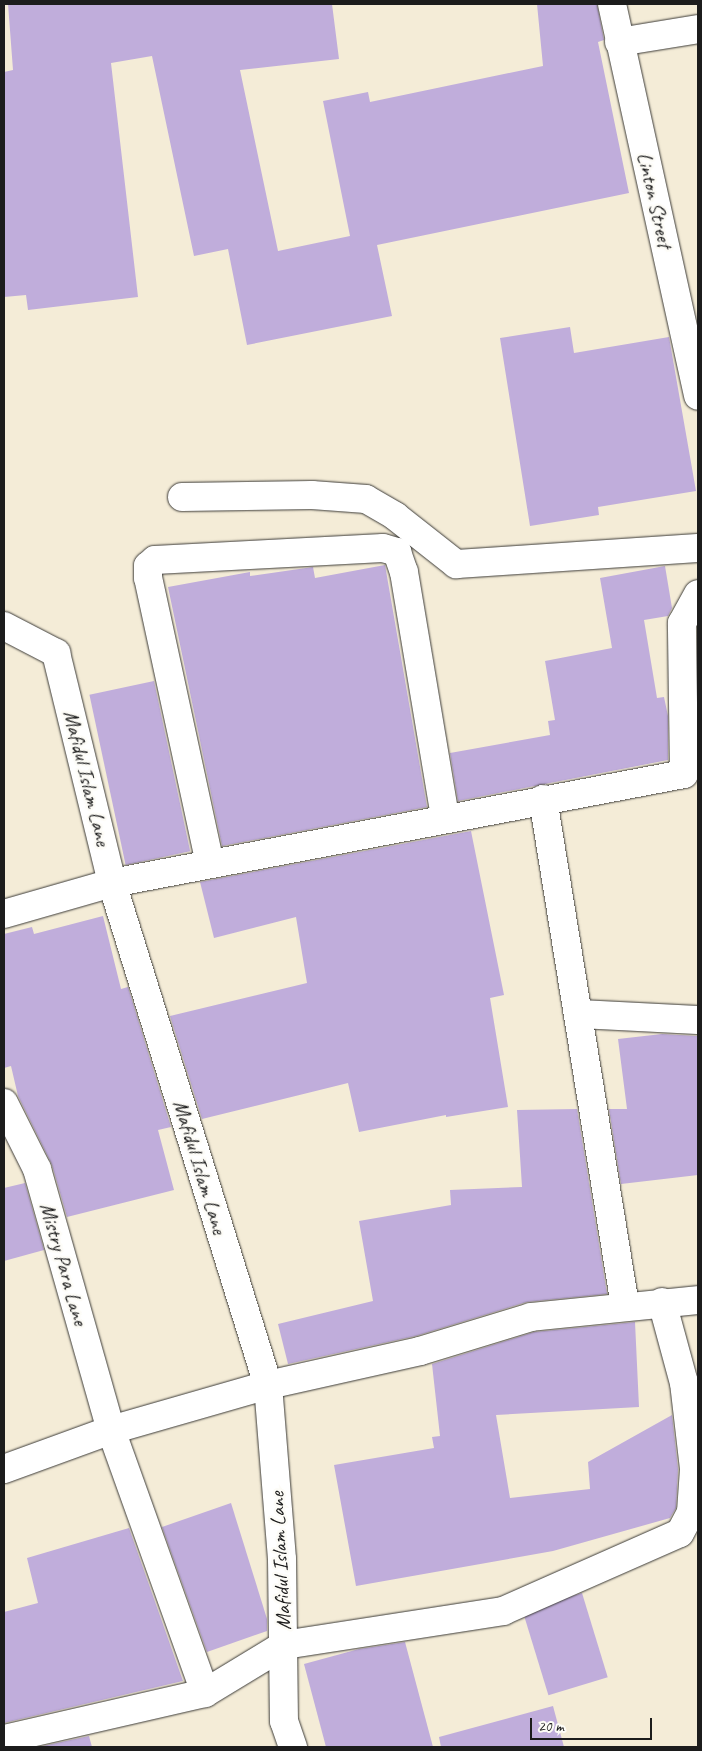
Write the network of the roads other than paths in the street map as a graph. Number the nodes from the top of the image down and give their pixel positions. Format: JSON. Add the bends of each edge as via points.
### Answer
{"nodes":[{"id":1,"x":612,"y":4,"type":"edge"},
{"id":2,"x":698,"y":30,"type":"edge"},
{"id":3,"x":619,"y":42,"type":"junction"},
{"id":4,"x":698,"y":396,"type":"edge"},
{"id":5,"x":182,"y":497,"type":"dead end"},
{"id":6,"x":698,"y":548,"type":"edge"},
{"id":7,"x":698,"y":594,"type":"edge"},
{"id":8,"x":4,"y":626,"type":"edge"},
{"id":9,"x":543,"y":799,"type":"junction"},
{"id":10,"x":445,"y":817,"type":"junction"},
{"id":11,"x":210,"y":864,"type":"junction"},
{"id":12,"x":112,"y":883,"type":"junction"},
{"id":13,"x":4,"y":914,"type":"edge"},
{"id":14,"x":579,"y":1014,"type":"junction"},
{"id":15,"x":698,"y":1020,"type":"edge"},
{"id":16,"x":4,"y":1103,"type":"edge"},
{"id":17,"x":698,"y":1300,"type":"edge"},
{"id":18,"x":662,"y":1302,"type":"junction"},
{"id":19,"x":625,"y":1306,"type":"junction"},
{"id":20,"x":268,"y":1385,"type":"junction"},
{"id":21,"x":111,"y":1430,"type":"junction"},
{"id":22,"x":4,"y":1469,"type":"edge"},
{"id":23,"x":284,"y":1645,"type":"junction"},
{"id":24,"x":204,"y":1693,"type":"junction"},
{"id":25,"x":4,"y":1739,"type":"edge"},
{"id":26,"x":293,"y":1747,"type":"edge"}],
"edges":[{"from":1,"to":3,"type":"street","name":"Linton Street"},
{"from":2,"to":3,"type":"street"},
{"from":3,"to":4,"type":"street","name":"Linton Street"},
{"from":5,"to":6,"type":"street","via":[[312,495],[366,499],[395,516],[456,564]]},
{"from":7,"to":9,"type":"street","via":[[682,624],[684,774]]},
{"from":8,"to":12,"type":"street","name":"Mafidul Islam Lane","via":[[56,653]]},
{"from":9,"to":10,"type":"street"},
{"from":9,"to":14,"type":"street"},
{"from":10,"to":11,"type":"street"},
{"from":10,"to":11,"type":"street","via":[[404,572],[396,552],[383,548],[155,560],[148,566],[148,578]]},
{"from":11,"to":12,"type":"street"},
{"from":12,"to":13,"type":"street"},
{"from":12,"to":20,"type":"street","name":"Mafidul Islam Lane"},
{"from":14,"to":15,"type":"street"},
{"from":14,"to":19,"type":"street"},
{"from":16,"to":21,"type":"street","name":"Mistry Para Lane","via":[[37,1169]]},
{"from":17,"to":18,"type":"street"},
{"from":18,"to":19,"type":"street"},
{"from":18,"to":23,"type":"street","via":[[684,1383],[694,1469],[691,1512],[680,1534],[503,1611]]},
{"from":19,"to":20,"type":"street","via":[[531,1317],[420,1351]]},
{"from":20,"to":21,"type":"street"},
{"from":20,"to":23,"type":"street","name":"Mafidul Islam Lane","via":[[282,1559]]},
{"from":21,"to":22,"type":"street"},
{"from":21,"to":24,"type":"street","name":"Mistry Para Lane"},
{"from":23,"to":24,"type":"street"},
{"from":23,"to":26,"type":"street","name":"Mafidul Islam Lane","via":[[284,1721]]},
{"from":24,"to":25,"type":"street"}]}
